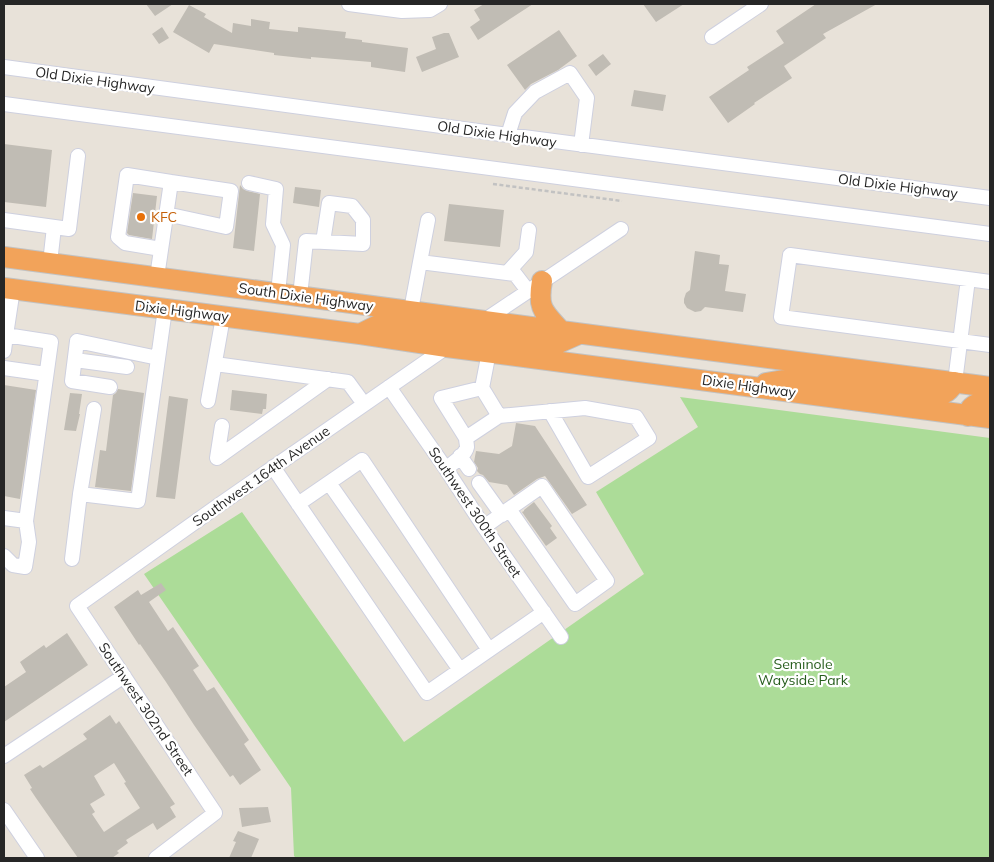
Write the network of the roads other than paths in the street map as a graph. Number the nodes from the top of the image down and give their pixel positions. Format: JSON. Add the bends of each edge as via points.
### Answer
{"nodes":[{"id":1,"x":349,"y":4,"type":"edge"},
{"id":2,"x":761,"y":4,"type":"edge"},
{"id":3,"x":435,"y":7,"type":"edge"},
{"id":4,"x":712,"y":37,"type":"dead end"},
{"id":5,"x":4,"y":67,"type":"edge"},
{"id":6,"x":4,"y":104,"type":"edge"},
{"id":7,"x":508,"y":135,"type":"junction"},
{"id":8,"x":581,"y":145,"type":"junction"},
{"id":9,"x":78,"y":156,"type":"dead end"},
{"id":10,"x":171,"y":182,"type":"junction"},
{"id":11,"x":249,"y":183,"type":"dead end"},
{"id":12,"x":990,"y":198,"type":"edge"},
{"id":13,"x":166,"y":214,"type":"junction"},
{"id":14,"x":4,"y":220,"type":"edge"},
{"id":15,"x":428,"y":220,"type":"dead end"},
{"id":16,"x":54,"y":227,"type":"junction"},
{"id":17,"x":621,"y":229,"type":"dead end"},
{"id":18,"x":529,"y":230,"type":"dead end"},
{"id":19,"x":990,"y":234,"type":"edge"},
{"id":20,"x":322,"y":242,"type":"dead end"},
{"id":21,"x":161,"y":249,"type":"junction"},
{"id":22,"x":4,"y":257,"type":"edge"},
{"id":23,"x":26,"y":260,"type":"junction"},
{"id":24,"x":420,"y":262,"type":"junction"},
{"id":25,"x":50,"y":263,"type":"junction"},
{"id":26,"x":4,"y":266,"type":"edge"},
{"id":27,"x":507,"y":273,"type":"junction"},
{"id":28,"x":157,"y":277,"type":"junction"},
{"id":29,"x":968,"y":279,"type":"junction"},
{"id":30,"x":990,"y":282,"type":"edge"},
{"id":31,"x":535,"y":286,"type":"junction"},
{"id":32,"x":8,"y":289,"type":"edge"},
{"id":33,"x":278,"y":293,"type":"junction"},
{"id":34,"x":300,"y":296,"type":"junction"},
{"id":35,"x":165,"y":309,"type":"junction"},
{"id":36,"x":411,"y":310,"type":"junction"},
{"id":37,"x":223,"y":317,"type":"junction"},
{"id":38,"x":485,"y":320,"type":"junction"},
{"id":39,"x":570,"y":332,"type":"junction"},
{"id":40,"x":360,"y":334,"type":"junction"},
{"id":41,"x":5,"y":335,"type":"edge"},
{"id":42,"x":960,"y":341,"type":"junction"},
{"id":43,"x":990,"y":345,"type":"edge"},
{"id":44,"x":447,"y":347,"type":"junction"},
{"id":45,"x":4,"y":351,"type":"edge"},
{"id":46,"x":499,"y":354,"type":"junction"},
{"id":47,"x":158,"y":358,"type":"junction"},
{"id":48,"x":75,"y":360,"type":"junction"},
{"id":49,"x":215,"y":364,"type":"junction"},
{"id":50,"x":127,"y":367,"type":"dead end"},
{"id":51,"x":4,"y":368,"type":"edge"},
{"id":52,"x":46,"y":374,"type":"junction"},
{"id":53,"x":328,"y":379,"type":"junction"},
{"id":54,"x":955,"y":382,"type":"junction"},
{"id":55,"x":747,"y":386,"type":"junction"},
{"id":56,"x":110,"y":387,"type":"dead end"},
{"id":57,"x":389,"y":387,"type":"junction"},
{"id":58,"x":990,"y":387,"type":"edge"},
{"id":59,"x":482,"y":388,"type":"junction"},
{"id":60,"x":208,"y":401,"type":"dead end"},
{"id":61,"x":990,"y":402,"type":"edge"},
{"id":62,"x":364,"y":404,"type":"junction"},
{"id":63,"x":94,"y":409,"type":"dead end"},
{"id":64,"x":550,"y":411,"type":"junction"},
{"id":65,"x":499,"y":416,"type":"junction"},
{"id":66,"x":968,"y":416,"type":"junction"},
{"id":67,"x":990,"y":418,"type":"edge"},
{"id":68,"x":222,"y":426,"type":"dead end"},
{"id":69,"x":466,"y":438,"type":"junction"},
{"id":70,"x":460,"y":456,"type":"junction"},
{"id":71,"x":273,"y":467,"type":"junction"},
{"id":72,"x":446,"y":469,"type":"junction"},
{"id":73,"x":469,"y":469,"type":"dead end"},
{"id":74,"x":329,"y":483,"type":"junction"},
{"id":75,"x":479,"y":483,"type":"dead end"},
{"id":76,"x":80,"y":494,"type":"junction"},
{"id":77,"x":298,"y":504,"type":"junction"},
{"id":78,"x":505,"y":512,"type":"junction"},
{"id":79,"x":4,"y":518,"type":"edge"},
{"id":80,"x":26,"y":521,"type":"junction"},
{"id":81,"x":484,"y":527,"type":"junction"},
{"id":82,"x":4,"y":556,"type":"edge"},
{"id":83,"x":72,"y":559,"type":"dead end"},
{"id":84,"x":77,"y":606,"type":"joint"},
{"id":85,"x":544,"y":612,"type":"junction"},
{"id":86,"x":561,"y":637,"type":"dead end"},
{"id":87,"x":489,"y":650,"type":"junction"},
{"id":88,"x":460,"y":670,"type":"junction"},
{"id":89,"x":124,"y":676,"type":"junction"},
{"id":90,"x":4,"y":756,"type":"edge"},
{"id":91,"x":4,"y":810,"type":"edge"},
{"id":92,"x":37,"y":858,"type":"edge"},
{"id":93,"x":156,"y":858,"type":"edge"}],
"edges":[{"from":1,"to":3,"type":"street","via":[[402,11]]},
{"from":2,"to":4,"type":"street"},
{"from":5,"to":7,"type":"street","name":"Old Dixie Highway"},
{"from":6,"to":19,"type":"street"},
{"from":7,"to":8,"type":"street","name":"Old Dixie Highway"},
{"from":7,"to":8,"type":"street","via":[[515,113],[528,99],[570,72],[587,98]]},
{"from":8,"to":12,"type":"street","name":"Old Dixie Highway"},
{"from":9,"to":16,"type":"street","via":[[69,229]]},
{"from":10,"to":13,"type":"street"},
{"from":10,"to":13,"type":"street","via":[[232,191],[226,227]]},
{"from":10,"to":21,"type":"street","via":[[127,175],[118,237],[125,244]]},
{"from":11,"to":33,"type":"street","via":[[276,189],[273,224],[283,245]]},
{"from":13,"to":21,"type":"street"},
{"from":14,"to":16,"type":"street"},
{"from":15,"to":24,"type":"street"},
{"from":16,"to":25,"type":"street"},
{"from":17,"to":31,"type":"street"},
{"from":18,"to":27,"type":"street","via":[[526,252]]},
{"from":20,"to":34,"type":"street","via":[[306,241]]},
{"from":21,"to":28,"type":"street"},
{"from":22,"to":23,"type":"highway"},
{"from":23,"to":25,"type":"highway"},
{"from":23,"to":26,"type":"highway"},
{"from":24,"to":27,"type":"street"},
{"from":24,"to":36,"type":"street"},
{"from":25,"to":28,"type":"highway","name":"South Dixie Highway"},
{"from":27,"to":31,"type":"street"},
{"from":28,"to":33,"type":"highway","name":"South Dixie Highway"},
{"from":29,"to":30,"type":"street"},
{"from":29,"to":42,"type":"street"},
{"from":29,"to":42,"type":"street","via":[[790,256],[781,317]]},
{"from":31,"to":38,"type":"street"},
{"from":31,"to":39,"type":"highway","via":[[546,315]]},
{"from":32,"to":35,"type":"highway","name":"Dixie Highway"},
{"from":32,"to":41,"type":"street"},
{"from":33,"to":34,"type":"highway","name":"South Dixie Highway"},
{"from":34,"to":36,"type":"highway","name":"South Dixie Highway"},
{"from":35,"to":37,"type":"highway","name":"Dixie Highway"},
{"from":35,"to":47,"type":"street"},
{"from":36,"to":38,"type":"highway","name":"South Dixie Highway"},
{"from":37,"to":40,"type":"highway","name":"Dixie Highway"},
{"from":37,"to":49,"type":"street"},
{"from":38,"to":39,"type":"highway","name":"South Dixie Highway"},
{"from":38,"to":40,"type":"highway","via":[[461,328],[382,323]]},
{"from":39,"to":44,"type":"highway","via":[[554,345],[472,336]]},
{"from":39,"to":54,"type":"highway","name":"South Dixie Highway"},
{"from":40,"to":44,"type":"highway"},
{"from":41,"to":45,"type":"street"},
{"from":41,"to":52,"type":"street","via":[[51,342]]},
{"from":42,"to":43,"type":"street"},
{"from":42,"to":54,"type":"street"},
{"from":44,"to":46,"type":"highway"},
{"from":44,"to":57,"type":"street","name":"Southwest 164th Avenue"},
{"from":46,"to":55,"type":"highway","name":"Dixie Highway"},
{"from":46,"to":59,"type":"street"},
{"from":47,"to":48,"type":"street","via":[[77,341]]},
{"from":47,"to":76,"type":"street","via":[[138,501]]},
{"from":48,"to":50,"type":"street"},
{"from":48,"to":56,"type":"street","via":[[72,381]]},
{"from":49,"to":53,"type":"street"},
{"from":49,"to":60,"type":"street"},
{"from":51,"to":52,"type":"street"},
{"from":52,"to":80,"type":"street"},
{"from":53,"to":62,"type":"street","via":[[348,382]]},
{"from":53,"to":68,"type":"street","via":[[217,458]]},
{"from":54,"to":55,"type":"highway","via":[[950,391],[941,395],[795,378]]},
{"from":54,"to":58,"type":"highway"},
{"from":55,"to":66,"type":"highway","name":"Dixie Highway"},
{"from":57,"to":62,"type":"street","name":"Southwest 164th Avenue"},
{"from":57,"to":72,"type":"street","name":"Southwest 300th Street"},
{"from":59,"to":65,"type":"street"},
{"from":59,"to":69,"type":"street","via":[[441,398]]},
{"from":61,"to":66,"type":"highway","via":[[976,404]]},
{"from":62,"to":71,"type":"street","name":"Southwest 164th Avenue"},
{"from":63,"to":76,"type":"street"},
{"from":64,"to":64,"type":"street","via":[[585,408],[636,417],[650,438],[588,477]]},
{"from":64,"to":65,"type":"street"},
{"from":65,"to":69,"type":"street"},
{"from":66,"to":67,"type":"highway","name":"Dixie Highway"},
{"from":69,"to":70,"type":"street","via":[[466,447]]},
{"from":70,"to":72,"type":"street"},
{"from":70,"to":73,"type":"street"},
{"from":71,"to":77,"type":"street"},
{"from":71,"to":84,"type":"street","name":"Southwest 164th Avenue"},
{"from":72,"to":81,"type":"street","name":"Southwest 300th Street"},
{"from":74,"to":77,"type":"street"},
{"from":74,"to":87,"type":"street","via":[[362,460]]},
{"from":74,"to":88,"type":"street"},
{"from":75,"to":78,"type":"street"},
{"from":76,"to":83,"type":"street"},
{"from":77,"to":88,"type":"street","via":[[426,693]]},
{"from":78,"to":78,"type":"street","via":[[542,486],[607,581],[575,604]]},
{"from":78,"to":81,"type":"street"},
{"from":79,"to":80,"type":"street"},
{"from":80,"to":82,"type":"street","via":[[29,542],[25,566],[13,565]]},
{"from":81,"to":85,"type":"street","name":"Southwest 300th Street"},
{"from":84,"to":89,"type":"street","name":"Southwest 302nd Street"},
{"from":85,"to":86,"type":"street","name":"Southwest 300th Street"},
{"from":85,"to":87,"type":"street"},
{"from":87,"to":88,"type":"street"},
{"from":89,"to":90,"type":"street"},
{"from":89,"to":93,"type":"street","name":"Southwest 302nd Street","via":[[215,812]]},
{"from":91,"to":92,"type":"street"}]}
